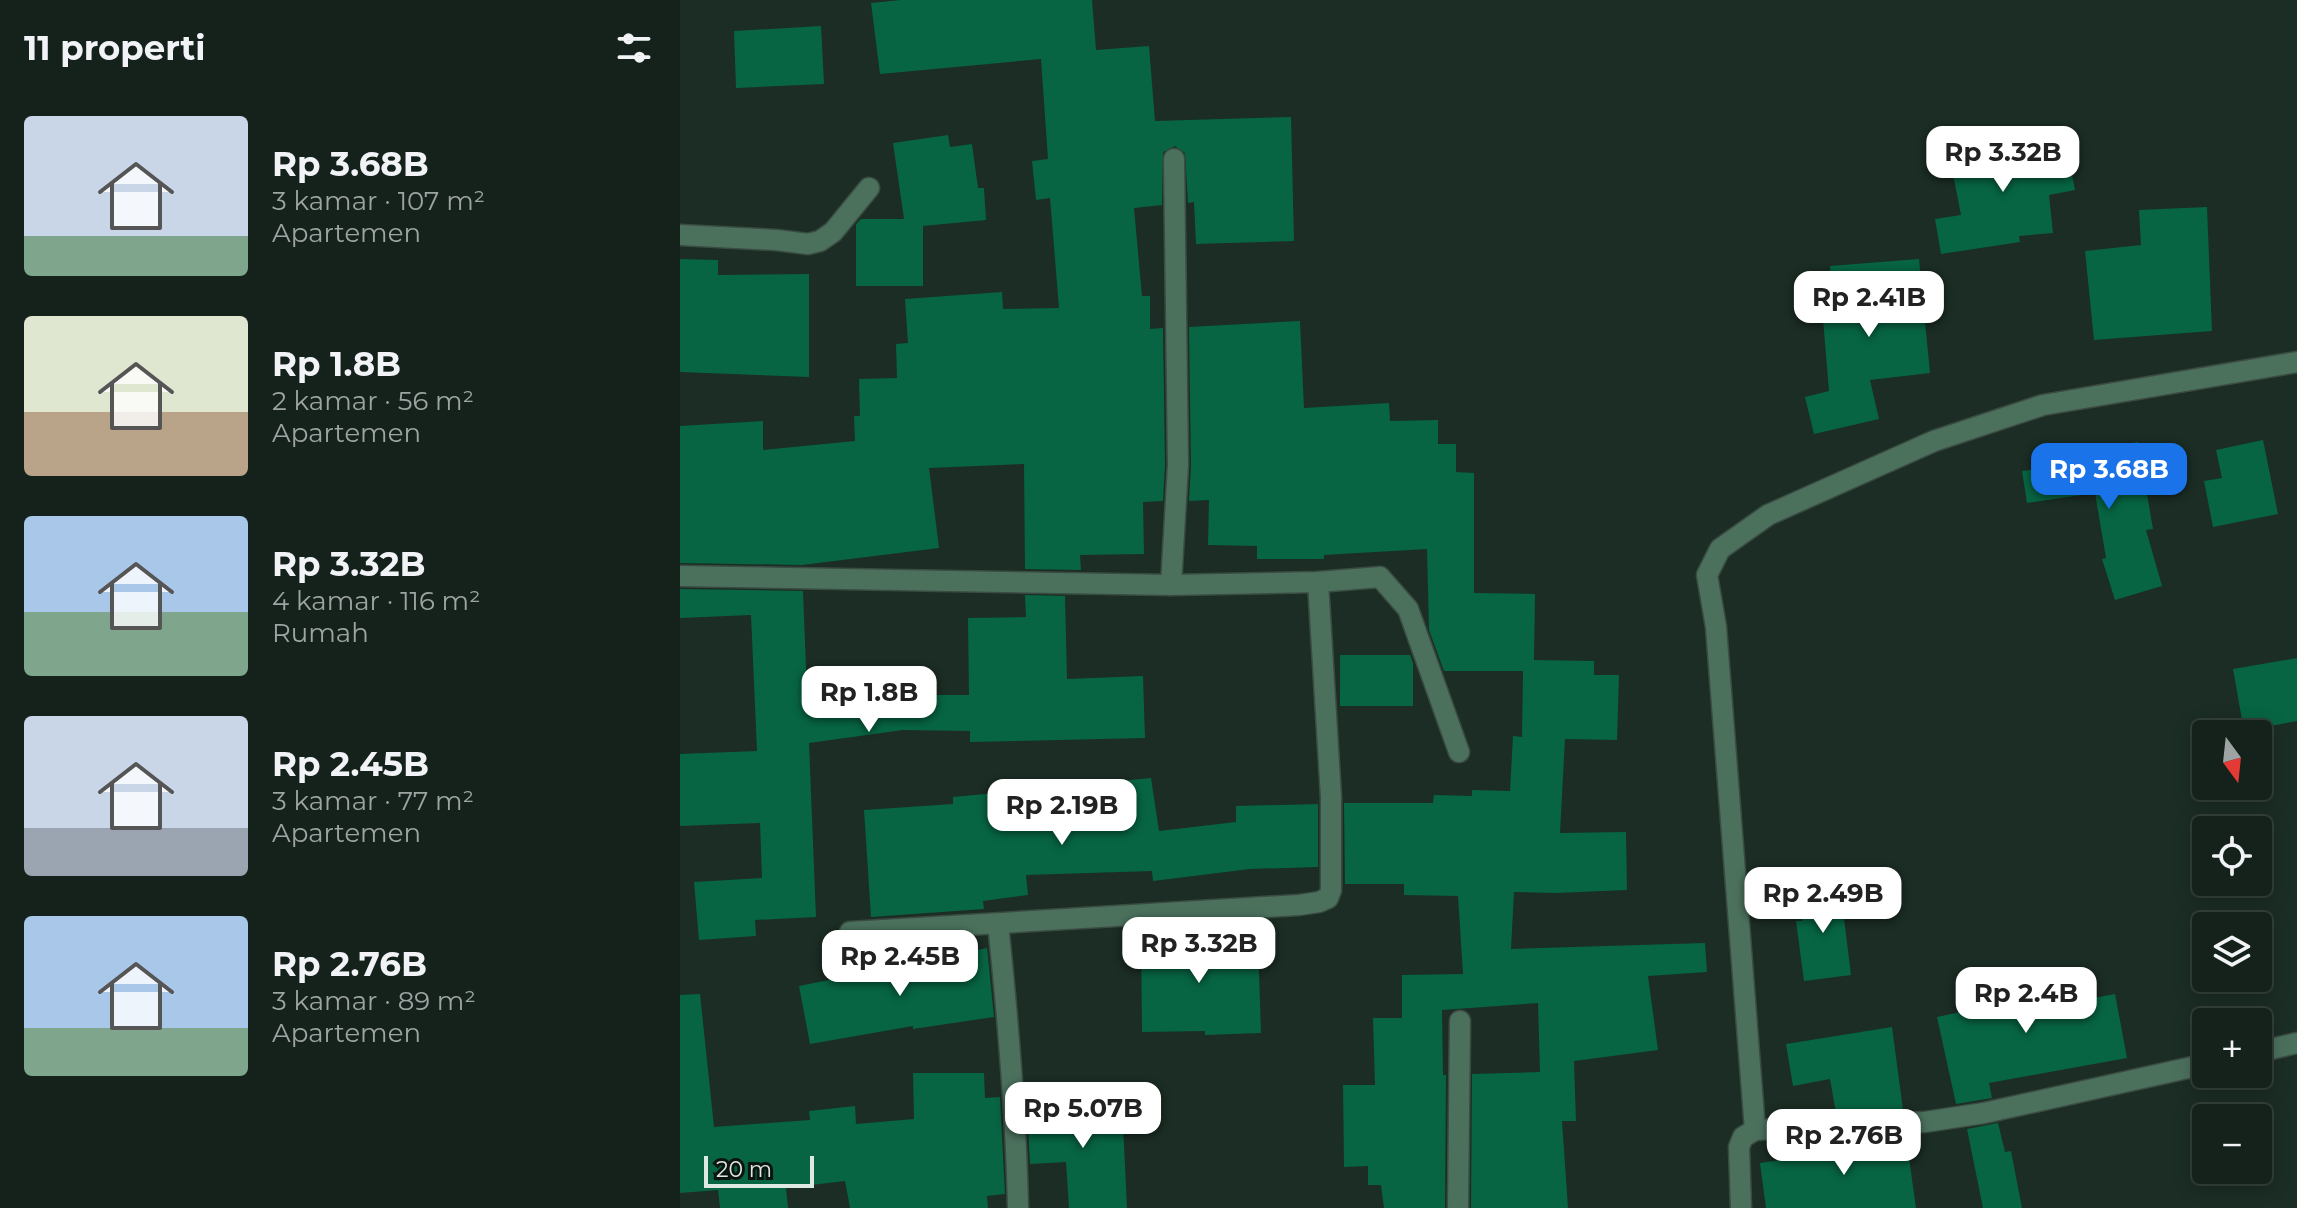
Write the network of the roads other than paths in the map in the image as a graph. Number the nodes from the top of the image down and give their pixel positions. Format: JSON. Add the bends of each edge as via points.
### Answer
{"nodes":[{"id":1,"x":1174,"y":159,"type":"dead end"},
{"id":2,"x":869,"y":188,"type":"dead end"},
{"id":3,"x":680,"y":235,"type":"edge"},
{"id":4,"x":2297,"y":362,"type":"edge"},
{"id":5,"x":680,"y":576,"type":"edge"},
{"id":6,"x":1318,"y":582,"type":"junction"},
{"id":7,"x":1171,"y":585,"type":"junction"},
{"id":8,"x":1459,"y":752,"type":"dead end"},
{"id":9,"x":998,"y":924,"type":"junction"},
{"id":10,"x":850,"y":932,"type":"dead end"},
{"id":11,"x":1460,"y":1021,"type":"dead end"},
{"id":12,"x":2297,"y":1043,"type":"edge"},
{"id":13,"x":2272,"y":1049,"type":"edge"},
{"id":14,"x":2192,"y":1067,"type":"edge"},
{"id":15,"x":1755,"y":1130,"type":"junction"},
{"id":16,"x":1018,"y":1208,"type":"edge"},
{"id":17,"x":1458,"y":1208,"type":"edge"},
{"id":18,"x":1741,"y":1208,"type":"edge"}],
"edges":[{"from":1,"to":7,"type":"street","via":[[1178,465]]},
{"from":2,"to":3,"type":"street","via":[[833,232],[808,244]]},
{"from":4,"to":15,"type":"street","via":[[2043,405],[1934,441],[1781,509],[1720,549],[1707,575],[1716,627]]},
{"from":5,"to":7,"type":"street"},
{"from":6,"to":7,"type":"street"},
{"from":6,"to":8,"type":"street","via":[[1380,577],[1408,609]]},
{"from":6,"to":9,"type":"street","via":[[1331,797],[1328,898],[1299,905]]},
{"from":9,"to":10,"type":"street"},
{"from":9,"to":16,"type":"street","via":[[1011,1048]]},
{"from":11,"to":17,"type":"street"},
{"from":12,"to":13,"type":"street"},
{"from":14,"to":15,"type":"street","via":[[1969,1116]]},
{"from":15,"to":18,"type":"street","via":[[1739,1147]]}]}
